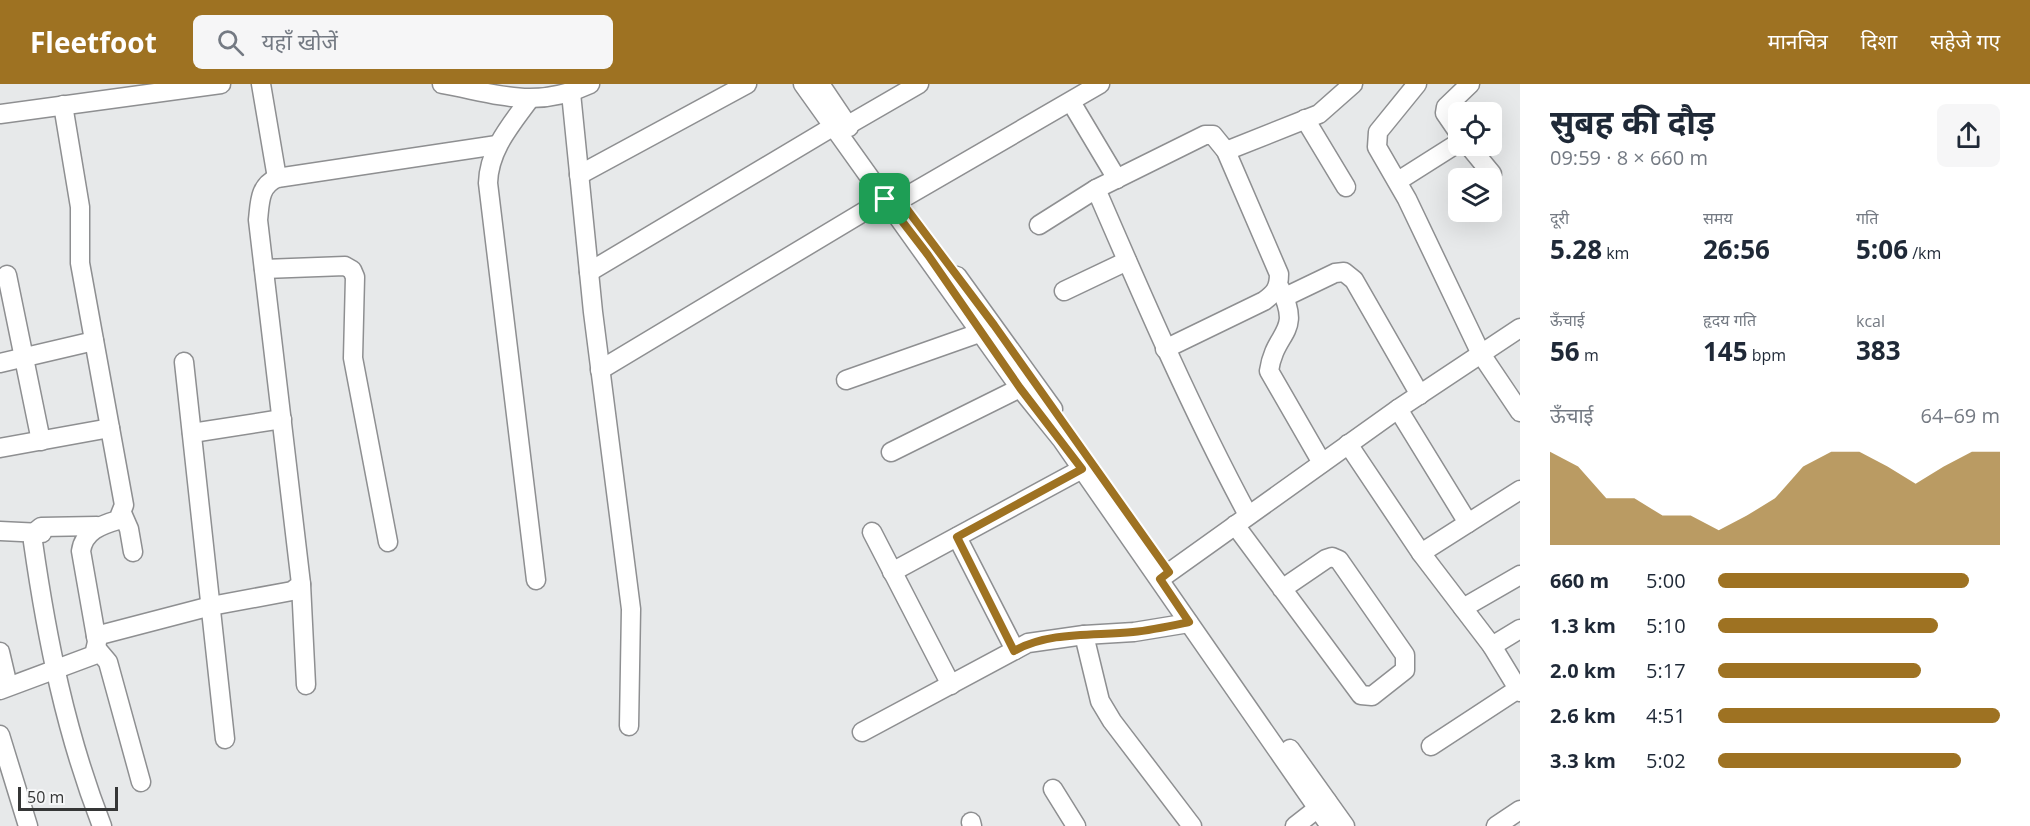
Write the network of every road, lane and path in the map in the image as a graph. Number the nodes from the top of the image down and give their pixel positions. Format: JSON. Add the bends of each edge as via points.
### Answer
{"nodes":[{"id":1,"x":221,"y":84,"type":"edge"},
{"id":2,"x":261,"y":84,"type":"edge"},
{"id":3,"x":442,"y":84,"type":"edge"},
{"id":4,"x":590,"y":84,"type":"edge"},
{"id":5,"x":747,"y":84,"type":"edge"},
{"id":6,"x":803,"y":84,"type":"edge"},
{"id":7,"x":820,"y":84,"type":"edge"},
{"id":8,"x":919,"y":84,"type":"edge"},
{"id":9,"x":1100,"y":84,"type":"edge"},
{"id":10,"x":1353,"y":84,"type":"edge"},
{"id":11,"x":1417,"y":84,"type":"edge"},
{"id":12,"x":1470,"y":84,"type":"edge"},
{"id":13,"x":571,"y":93,"type":"junction"},
{"id":14,"x":529,"y":100,"type":"junction"},
{"id":15,"x":1071,"y":102,"type":"junction"},
{"id":16,"x":1451,"y":102,"type":"edge"},
{"id":17,"x":63,"y":105,"type":"junction"},
{"id":18,"x":0,"y":114,"type":"edge"},
{"id":19,"x":1305,"y":119,"type":"junction"},
{"id":20,"x":841,"y":125,"type":"junction"},
{"id":21,"x":497,"y":145,"type":"junction"},
{"id":22,"x":1448,"y":149,"type":"edge"},
{"id":23,"x":1226,"y":151,"type":"junction"},
{"id":24,"x":1477,"y":156,"type":"edge"},
{"id":25,"x":1487,"y":168,"type":"edge"},
{"id":26,"x":579,"y":175,"type":"junction"},
{"id":27,"x":277,"y":178,"type":"junction"},
{"id":28,"x":1117,"y":179,"type":"junction"},
{"id":29,"x":1398,"y":181,"type":"junction"},
{"id":30,"x":1346,"y":187,"type":"dead end"},
{"id":31,"x":1096,"y":189,"type":"junction"},
{"id":32,"x":893,"y":199,"type":"junction"},
{"id":33,"x":1039,"y":225,"type":"dead end"},
{"id":34,"x":1127,"y":261,"type":"junction"},
{"id":35,"x":264,"y":269,"type":"junction"},
{"id":36,"x":589,"y":272,"type":"junction"},
{"id":37,"x":7,"y":275,"type":"dead end"},
{"id":38,"x":1064,"y":291,"type":"dead end"},
{"id":39,"x":1282,"y":291,"type":"junction"},
{"id":40,"x":1520,"y":328,"type":"edge"},
{"id":41,"x":982,"y":332,"type":"junction"},
{"id":42,"x":94,"y":341,"type":"junction"},
{"id":43,"x":1165,"y":349,"type":"junction"},
{"id":44,"x":1481,"y":354,"type":"junction"},
{"id":45,"x":24,"y":357,"type":"junction"},
{"id":46,"x":184,"y":362,"type":"dead end"},
{"id":47,"x":0,"y":363,"type":"edge"},
{"id":48,"x":600,"y":370,"type":"junction"},
{"id":49,"x":846,"y":380,"type":"dead end"},
{"id":50,"x":1020,"y":388,"type":"junction"},
{"id":51,"x":1420,"y":395,"type":"junction"},
{"id":52,"x":1398,"y":409,"type":"junction"},
{"id":53,"x":1520,"y":412,"type":"edge"},
{"id":54,"x":282,"y":419,"type":"junction"},
{"id":55,"x":110,"y":428,"type":"junction"},
{"id":56,"x":192,"y":433,"type":"junction"},
{"id":57,"x":41,"y":441,"type":"junction"},
{"id":58,"x":1348,"y":444,"type":"junction"},
{"id":59,"x":0,"y":448,"type":"edge"},
{"id":60,"x":891,"y":452,"type":"dead end"},
{"id":61,"x":1322,"y":463,"type":"junction"},
{"id":62,"x":1082,"y":469,"type":"junction"},
{"id":63,"x":1520,"y":490,"type":"edge"},
{"id":64,"x":122,"y":513,"type":"junction"},
{"id":65,"x":1242,"y":520,"type":"junction"},
{"id":66,"x":1468,"y":523,"type":"junction"},
{"id":67,"x":97,"y":526,"type":"junction"},
{"id":68,"x":0,"y":531,"type":"edge"},
{"id":69,"x":872,"y":532,"type":"dead end"},
{"id":70,"x":38,"y":533,"type":"junction"},
{"id":71,"x":957,"y":537,"type":"junction"},
{"id":72,"x":388,"y":542,"type":"dead end"},
{"id":73,"x":133,"y":552,"type":"dead end"},
{"id":74,"x":1421,"y":553,"type":"junction"},
{"id":75,"x":892,"y":572,"type":"junction"},
{"id":76,"x":1520,"y":575,"type":"edge"},
{"id":77,"x":1164,"y":576,"type":"junction"},
{"id":78,"x":536,"y":580,"type":"dead end"},
{"id":79,"x":301,"y":584,"type":"junction"},
{"id":80,"x":1282,"y":589,"type":"junction"},
{"id":81,"x":211,"y":606,"type":"junction"},
{"id":82,"x":1463,"y":608,"type":"junction"},
{"id":83,"x":1189,"y":622,"type":"junction"},
{"id":84,"x":1520,"y":629,"type":"edge"},
{"id":85,"x":1084,"y":635,"type":"junction"},
{"id":86,"x":96,"y":643,"type":"junction"},
{"id":87,"x":1492,"y":646,"type":"junction"},
{"id":88,"x":1014,"y":651,"type":"junction"},
{"id":89,"x":0,"y":652,"type":"edge"},
{"id":90,"x":55,"y":671,"type":"junction"},
{"id":91,"x":306,"y":685,"type":"dead end"},
{"id":92,"x":951,"y":685,"type":"junction"},
{"id":93,"x":4,"y":688,"type":"edge"},
{"id":94,"x":1519,"y":691,"type":"edge"},
{"id":95,"x":629,"y":726,"type":"dead end"},
{"id":96,"x":862,"y":732,"type":"dead end"},
{"id":97,"x":0,"y":735,"type":"edge"},
{"id":98,"x":225,"y":740,"type":"dead end"},
{"id":99,"x":1431,"y":746,"type":"dead end"},
{"id":100,"x":141,"y":782,"type":"dead end"},
{"id":101,"x":1053,"y":789,"type":"dead end"},
{"id":102,"x":1322,"y":805,"type":"junction"},
{"id":103,"x":1520,"y":810,"type":"edge"},
{"id":104,"x":28,"y":826,"type":"edge"},
{"id":105,"x":102,"y":826,"type":"edge"},
{"id":106,"x":1076,"y":826,"type":"edge"},
{"id":107,"x":1192,"y":826,"type":"edge"},
{"id":108,"x":1295,"y":826,"type":"edge"},
{"id":109,"x":1330,"y":826,"type":"edge"},
{"id":110,"x":1345,"y":826,"type":"edge"},
{"id":111,"x":1496,"y":826,"type":"edge"}],
"edges":[{"from":1,"to":17,"type":"street"},
{"from":2,"to":27,"type":"street"},
{"from":3,"to":14,"type":"street"},
{"from":4,"to":13,"type":"street"},
{"from":5,"to":26,"type":"street"},
{"from":6,"to":20,"type":"street"},
{"from":7,"to":20,"type":"street"},
{"from":8,"to":20,"type":"street"},
{"from":9,"to":15,"type":"street"},
{"from":10,"to":19,"type":"street","via":[[1331,105]]},
{"from":11,"to":29,"type":"street","via":[[1378,132],[1377,147]]},
{"from":12,"to":16,"type":"street"},
{"from":13,"to":14,"type":"street"},
{"from":13,"to":26,"type":"street"},
{"from":14,"to":21,"type":"street"},
{"from":15,"to":28,"type":"street"},
{"from":15,"to":32,"type":"street"},
{"from":17,"to":18,"type":"street"},
{"from":17,"to":42,"type":"street","via":[[80,207],[80,263]]},
{"from":19,"to":23,"type":"street"},
{"from":19,"to":30,"type":"street"},
{"from":20,"to":32,"type":"street"},
{"from":20,"to":36,"type":"street"},
{"from":21,"to":27,"type":"street"},
{"from":21,"to":78,"type":"street","via":[[488,169],[488,183]]},
{"from":22,"to":29,"type":"street"},
{"from":23,"to":28,"type":"street","via":[[1213,135],[1205,135]]},
{"from":23,"to":39,"type":"street","via":[[1279,274]]},
{"from":24,"to":25,"type":"street"},
{"from":26,"to":36,"type":"street"},
{"from":27,"to":35,"type":"street","via":[[267,182],[260,195],[258,220]]},
{"from":28,"to":31,"type":"street"},
{"from":29,"to":44,"type":"street"},
{"from":31,"to":33,"type":"street"},
{"from":31,"to":34,"type":"street"},
{"from":32,"to":41,"type":"street"},
{"from":32,"to":48,"type":"street"},
{"from":32,"to":77,"type":"street","via":[[994,325]]},
{"from":34,"to":38,"type":"street"},
{"from":34,"to":43,"type":"street"},
{"from":35,"to":54,"type":"street"},
{"from":35,"to":72,"type":"street","via":[[345,266],[352,270],[353,358]]},
{"from":36,"to":48,"type":"street"},
{"from":37,"to":45,"type":"street"},
{"from":39,"to":43,"type":"street"},
{"from":39,"to":51,"type":"street","via":[[1344,272],[1354,280]]},
{"from":39,"to":61,"type":"street","via":[[1290,307],[1290,321],[1269,371]]},
{"from":40,"to":44,"type":"street"},
{"from":41,"to":49,"type":"street"},
{"from":41,"to":50,"type":"street"},
{"from":42,"to":45,"type":"street"},
{"from":42,"to":55,"type":"street"},
{"from":43,"to":65,"type":"street"},
{"from":44,"to":51,"type":"street"},
{"from":44,"to":53,"type":"street"},
{"from":45,"to":47,"type":"street"},
{"from":45,"to":57,"type":"street"},
{"from":46,"to":56,"type":"street"},
{"from":48,"to":95,"type":"street","via":[[631,609]]},
{"from":50,"to":60,"type":"street"},
{"from":50,"to":62,"type":"street"},
{"from":51,"to":52,"type":"street"},
{"from":52,"to":58,"type":"street"},
{"from":52,"to":66,"type":"street"},
{"from":54,"to":56,"type":"street"},
{"from":54,"to":79,"type":"street"},
{"from":55,"to":57,"type":"street"},
{"from":55,"to":64,"type":"street","via":[[124,505]]},
{"from":56,"to":81,"type":"street"},
{"from":57,"to":59,"type":"street"},
{"from":58,"to":61,"type":"street"},
{"from":58,"to":74,"type":"street"},
{"from":61,"to":65,"type":"street"},
{"from":62,"to":71,"type":"street"},
{"from":62,"to":77,"type":"street"},
{"from":63,"to":66,"type":"street"},
{"from":64,"to":67,"type":"street","via":[[118,520]]},
{"from":64,"to":73,"type":"street"},
{"from":65,"to":77,"type":"street"},
{"from":65,"to":80,"type":"street"},
{"from":66,"to":74,"type":"street"},
{"from":67,"to":70,"type":"street","via":[[41,526]]},
{"from":67,"to":86,"type":"street","via":[[85,538],[81,551]]},
{"from":68,"to":70,"type":"street"},
{"from":69,"to":75,"type":"street"},
{"from":70,"to":90,"type":"street","via":[[33,542]]},
{"from":71,"to":75,"type":"street"},
{"from":71,"to":88,"type":"street"},
{"from":74,"to":82,"type":"street"},
{"from":75,"to":92,"type":"street"},
{"from":76,"to":82,"type":"street"},
{"from":77,"to":83,"type":"street"},
{"from":77,"to":102,"type":"street"},
{"from":79,"to":81,"type":"street","via":[[292,591]]},
{"from":79,"to":91,"type":"street"},
{"from":80,"to":80,"type":"street","via":[[1360,695],[1372,696],[1405,670],[1405,655],[1339,560],[1326,559]]},
{"from":81,"to":86,"type":"street"},
{"from":81,"to":98,"type":"street"},
{"from":82,"to":87,"type":"street"},
{"from":83,"to":85,"type":"street","via":[[1134,632]]},
{"from":83,"to":102,"type":"street"},
{"from":84,"to":87,"type":"street"},
{"from":85,"to":88,"type":"street","via":[[1028,643]]},
{"from":85,"to":107,"type":"street","via":[[1100,701]]},
{"from":86,"to":90,"type":"street","via":[[94,655]]},
{"from":86,"to":100,"type":"street","via":[[108,662]]},
{"from":87,"to":94,"type":"street"},
{"from":88,"to":92,"type":"street"},
{"from":89,"to":93,"type":"street"},
{"from":90,"to":93,"type":"street"},
{"from":90,"to":105,"type":"street","via":[[84,781]]},
{"from":92,"to":96,"type":"street"},
{"from":94,"to":99,"type":"street"},
{"from":97,"to":104,"type":"street"},
{"from":101,"to":106,"type":"street"},
{"from":102,"to":108,"type":"street"},
{"from":102,"to":109,"type":"street"},
{"from":102,"to":110,"type":"street"},
{"from":103,"to":111,"type":"street"}]}
